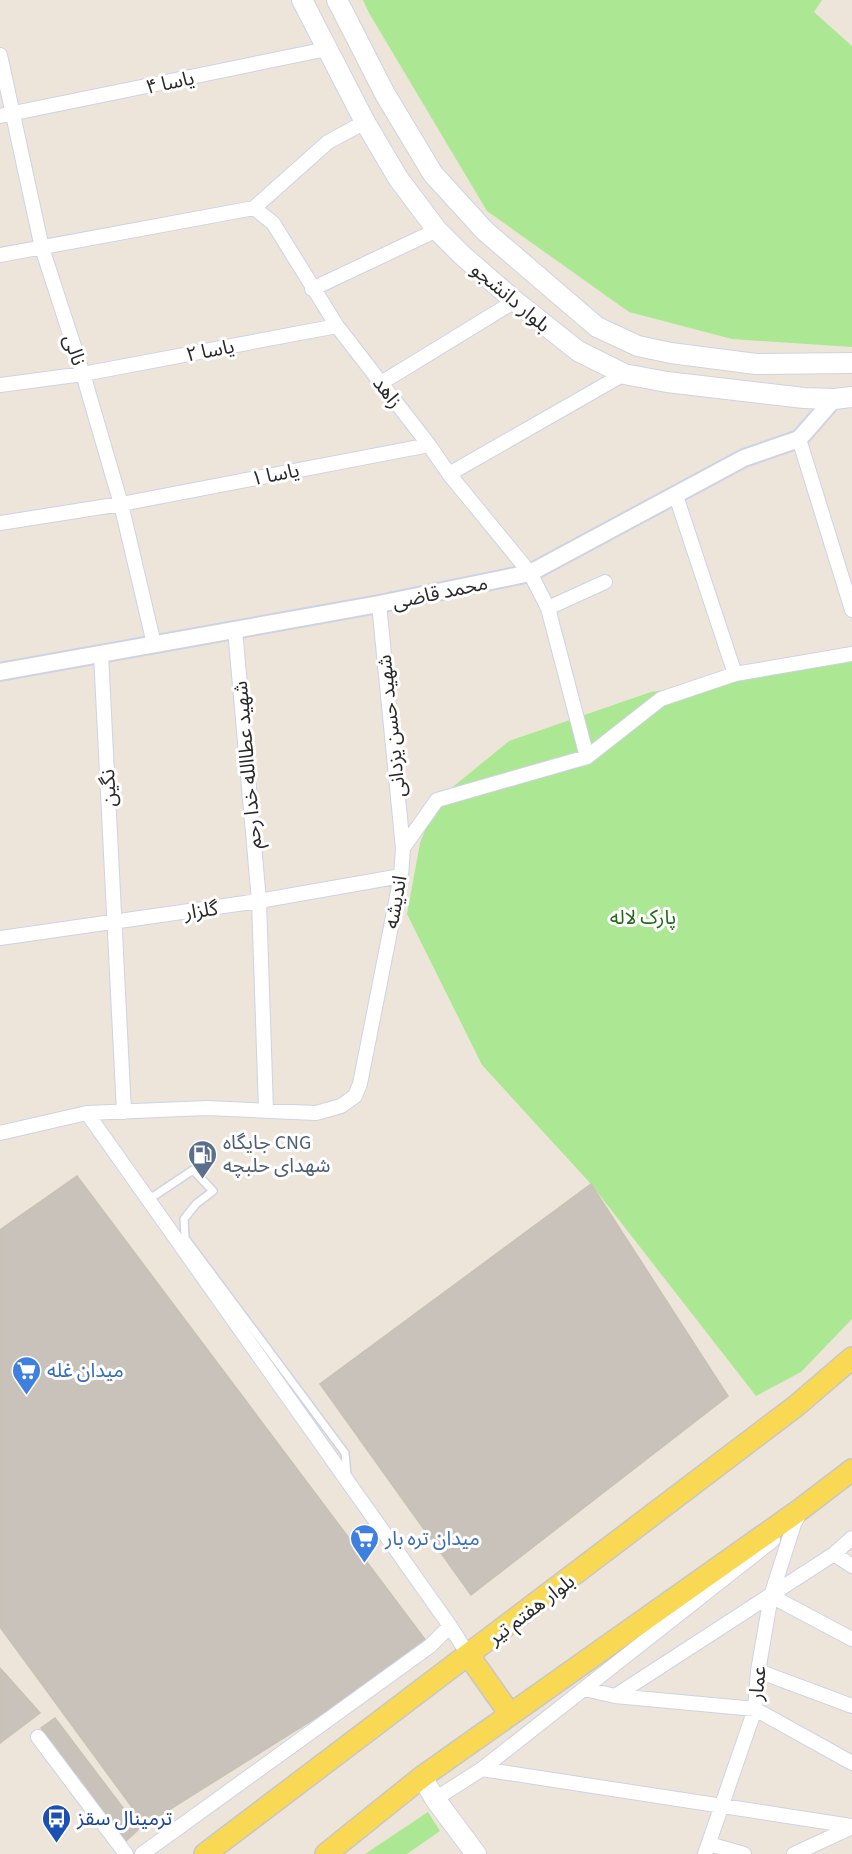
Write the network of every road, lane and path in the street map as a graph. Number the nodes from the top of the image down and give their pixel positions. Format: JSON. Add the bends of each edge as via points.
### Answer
{"nodes":[{"id":1,"x":302,"y":0,"type":"edge"},
{"id":2,"x":337,"y":0,"type":"edge"},
{"id":3,"x":327,"y":49,"type":"junction"},
{"id":4,"x":0,"y":55,"type":"edge"},
{"id":5,"x":6,"y":116,"type":"edge"},
{"id":6,"x":365,"y":122,"type":"junction"},
{"id":7,"x":254,"y":208,"type":"junction"},
{"id":8,"x":437,"y":230,"type":"junction"},
{"id":9,"x":42,"y":248,"type":"junction"},
{"id":10,"x":0,"y":255,"type":"edge"},
{"id":11,"x":312,"y":289,"type":"junction"},
{"id":12,"x":515,"y":302,"type":"junction"},
{"id":13,"x":337,"y":326,"type":"junction"},
{"id":14,"x":852,"y":363,"type":"edge"},
{"id":15,"x":83,"y":374,"type":"junction"},
{"id":16,"x":624,"y":374,"type":"junction"},
{"id":17,"x":381,"y":383,"type":"junction"},
{"id":18,"x":0,"y":385,"type":"edge"},
{"id":19,"x":843,"y":398,"type":"edge"},
{"id":20,"x":799,"y":438,"type":"junction"},
{"id":21,"x":429,"y":444,"type":"junction"},
{"id":22,"x":449,"y":474,"type":"junction"},
{"id":23,"x":676,"y":496,"type":"junction"},
{"id":24,"x":121,"y":504,"type":"junction"},
{"id":25,"x":0,"y":523,"type":"edge"},
{"id":26,"x":530,"y":573,"type":"junction"},
{"id":27,"x":605,"y":582,"type":"dead end"},
{"id":28,"x":379,"y":604,"type":"junction"},
{"id":29,"x":548,"y":608,"type":"junction"},
{"id":30,"x":852,"y":610,"type":"edge"},
{"id":31,"x":235,"y":629,"type":"junction"},
{"id":32,"x":153,"y":644,"type":"junction"},
{"id":33,"x":101,"y":654,"type":"junction"},
{"id":34,"x":852,"y":654,"type":"edge"},
{"id":35,"x":0,"y":672,"type":"edge"},
{"id":36,"x":735,"y":674,"type":"junction"},
{"id":37,"x":587,"y":757,"type":"junction"},
{"id":38,"x":403,"y":848,"type":"junction"},
{"id":39,"x":401,"y":876,"type":"junction"},
{"id":40,"x":259,"y":901,"type":"junction"},
{"id":41,"x":115,"y":922,"type":"junction"},
{"id":42,"x":0,"y":938,"type":"edge"},
{"id":43,"x":266,"y":1110,"type":"junction"},
{"id":44,"x":123,"y":1112,"type":"junction"},
{"id":45,"x":87,"y":1113,"type":"junction"},
{"id":46,"x":0,"y":1133,"type":"edge"},
{"id":47,"x":148,"y":1200,"type":"junction"},
{"id":48,"x":852,"y":1358,"type":"edge"},
{"id":49,"x":852,"y":1470,"type":"edge"},
{"id":50,"x":347,"y":1484,"type":"junction"},
{"id":51,"x":798,"y":1517,"type":"junction"},
{"id":52,"x":852,"y":1538,"type":"edge"},
{"id":53,"x":834,"y":1554,"type":"junction"},
{"id":54,"x":852,"y":1566,"type":"edge"},
{"id":55,"x":771,"y":1596,"type":"junction"},
{"id":56,"x":450,"y":1626,"type":"junction"},
{"id":57,"x":852,"y":1639,"type":"edge"},
{"id":58,"x":469,"y":1656,"type":"junction"},
{"id":59,"x":758,"y":1671,"type":"junction"},
{"id":60,"x":585,"y":1689,"type":"junction"},
{"id":61,"x":615,"y":1696,"type":"junction"},
{"id":62,"x":852,"y":1706,"type":"edge"},
{"id":63,"x":755,"y":1709,"type":"junction"},
{"id":64,"x":510,"y":1714,"type":"junction"},
{"id":65,"x":38,"y":1737,"type":"dead end"},
{"id":66,"x":852,"y":1762,"type":"edge"},
{"id":67,"x":482,"y":1769,"type":"junction"},
{"id":68,"x":422,"y":1777,"type":"junction"},
{"id":69,"x":435,"y":1799,"type":"junction"},
{"id":70,"x":721,"y":1804,"type":"junction"},
{"id":71,"x":852,"y":1827,"type":"edge"},
{"id":72,"x":707,"y":1849,"type":"edge"},
{"id":73,"x":126,"y":1854,"type":"edge"},
{"id":74,"x":142,"y":1854,"type":"edge"},
{"id":75,"x":205,"y":1854,"type":"edge"},
{"id":76,"x":326,"y":1854,"type":"edge"},
{"id":77,"x":476,"y":1854,"type":"edge"},
{"id":78,"x":744,"y":1854,"type":"edge"},
{"id":79,"x":794,"y":1854,"type":"edge"}],
"edges":[{"from":1,"to":3,"type":"main road","name":"بلوار دانشجو"},
{"from":2,"to":14,"type":"main road","name":"بلوار دانشجو","via":[[385,94],[433,174],[485,231],[597,327],[638,346],[671,353],[756,364]]},
{"from":3,"to":5,"type":"street","name":"یاسا ۴"},
{"from":3,"to":6,"type":"main road","name":"بلوار دانشجو"},
{"from":4,"to":5,"type":"street","name":"نالی"},
{"from":5,"to":9,"type":"street","name":"نالی"},
{"from":6,"to":7,"type":"street","via":[[328,142]]},
{"from":6,"to":8,"type":"main road","name":"بلوار دانشجو","via":[[398,178]]},
{"from":7,"to":9,"type":"street"},
{"from":7,"to":11,"type":"street","name":"زاهد","via":[[273,223]]},
{"from":8,"to":11,"type":"street"},
{"from":8,"to":12,"type":"main road","name":"بلوار دانشجو"},
{"from":9,"to":10,"type":"street"},
{"from":9,"to":15,"type":"street","name":"نالی"},
{"from":11,"to":13,"type":"street","name":"زاهد"},
{"from":12,"to":16,"type":"main road","name":"بلوار دانشجو","via":[[579,351]]},
{"from":12,"to":17,"type":"street"},
{"from":13,"to":15,"type":"street","name":"یاسا ۲"},
{"from":13,"to":17,"type":"street","name":"زاهد"},
{"from":15,"to":18,"type":"street","name":"یاسا ۲"},
{"from":15,"to":24,"type":"street","name":"نالی"},
{"from":16,"to":19,"type":"main road","name":"بلوار دانشجو","via":[[804,398]]},
{"from":16,"to":22,"type":"street"},
{"from":17,"to":21,"type":"street","name":"زاهد"},
{"from":19,"to":20,"type":"street","name":"محمد قاضی"},
{"from":20,"to":23,"type":"street","name":"محمد قاضی","via":[[744,458]]},
{"from":20,"to":30,"type":"street"},
{"from":21,"to":22,"type":"street","name":"زاهد"},
{"from":21,"to":24,"type":"street","name":"یاسا ۱"},
{"from":22,"to":26,"type":"street","name":"زاهد"},
{"from":23,"to":26,"type":"street","name":"محمد قاضی"},
{"from":23,"to":36,"type":"street"},
{"from":24,"to":25,"type":"street","name":"یاسا ۱"},
{"from":24,"to":32,"type":"street","name":"نالی"},
{"from":26,"to":28,"type":"street","name":"محمد قاضی"},
{"from":26,"to":29,"type":"street","name":"زاهد"},
{"from":27,"to":29,"type":"street"},
{"from":28,"to":31,"type":"street","name":"محمد قاضی"},
{"from":28,"to":38,"type":"street","name":"شهید حسن یزدانی"},
{"from":29,"to":37,"type":"street","name":"زاهد"},
{"from":31,"to":32,"type":"street","name":"محمد قاضی"},
{"from":31,"to":40,"type":"street","name":"شهید عطاالله خدا رحم"},
{"from":32,"to":33,"type":"street","name":"محمد قاضی"},
{"from":33,"to":35,"type":"street","name":"محمد قاضی"},
{"from":33,"to":41,"type":"street","name":"نگین"},
{"from":34,"to":36,"type":"street","name":"اندیشه"},
{"from":36,"to":37,"type":"street","name":"اندیشه","via":[[661,699]]},
{"from":37,"to":38,"type":"street","name":"اندیشه","via":[[437,800]]},
{"from":38,"to":39,"type":"street","name":"اندیشه"},
{"from":39,"to":40,"type":"street","name":"گلزار"},
{"from":39,"to":43,"type":"street","name":"اندیشه","via":[[355,1096],[341,1106],[316,1113]]},
{"from":40,"to":41,"type":"street","name":"گلزار"},
{"from":40,"to":43,"type":"street","name":"شهید عطاالله خدا رحم"},
{"from":41,"to":42,"type":"street","name":"گلزار"},
{"from":41,"to":44,"type":"street","name":"نگین"},
{"from":43,"to":44,"type":"street","name":"اندیشه"},
{"from":44,"to":45,"type":"street","name":"اندیشه"},
{"from":45,"to":46,"type":"street","name":"اندیشه"},
{"from":45,"to":47,"type":"street"},
{"from":47,"to":50,"type":"street"},
{"from":47,"to":50,"type":"lane","via":[[193,1170],[213,1191],[184,1219],[185,1238],[345,1454]]},
{"from":48,"to":58,"type":"main road","name":"بلوار هفتم تیر","via":[[796,1407]]},
{"from":49,"to":51,"type":"main road"},
{"from":50,"to":56,"type":"street"},
{"from":51,"to":55,"type":"street","name":"عمار"},
{"from":51,"to":60,"type":"street"},
{"from":51,"to":64,"type":"main road"},
{"from":52,"to":53,"type":"street"},
{"from":53,"to":54,"type":"street"},
{"from":53,"to":55,"type":"street"},
{"from":55,"to":57,"type":"street"},
{"from":55,"to":59,"type":"street","name":"عمار"},
{"from":55,"to":61,"type":"street"},
{"from":56,"to":58,"type":"street"},
{"from":56,"to":74,"type":"street","via":[[430,1646]]},
{"from":58,"to":64,"type":"main road"},
{"from":58,"to":75,"type":"main road","name":"بلوار هفتم تیر"},
{"from":59,"to":62,"type":"street"},
{"from":59,"to":63,"type":"street","name":"عمار"},
{"from":60,"to":61,"type":"street"},
{"from":60,"to":67,"type":"street"},
{"from":61,"to":63,"type":"street"},
{"from":63,"to":66,"type":"street"},
{"from":63,"to":70,"type":"street","name":"عمار"},
{"from":64,"to":68,"type":"main road"},
{"from":65,"to":73,"type":"street"},
{"from":67,"to":69,"type":"street"},
{"from":67,"to":70,"type":"street"},
{"from":68,"to":69,"type":"main road"},
{"from":68,"to":76,"type":"main road"},
{"from":69,"to":77,"type":"main road"},
{"from":70,"to":71,"type":"street"},
{"from":70,"to":72,"type":"street","name":"عمار"},
{"from":71,"to":79,"type":"street"},
{"from":72,"to":78,"type":"street"}]}
